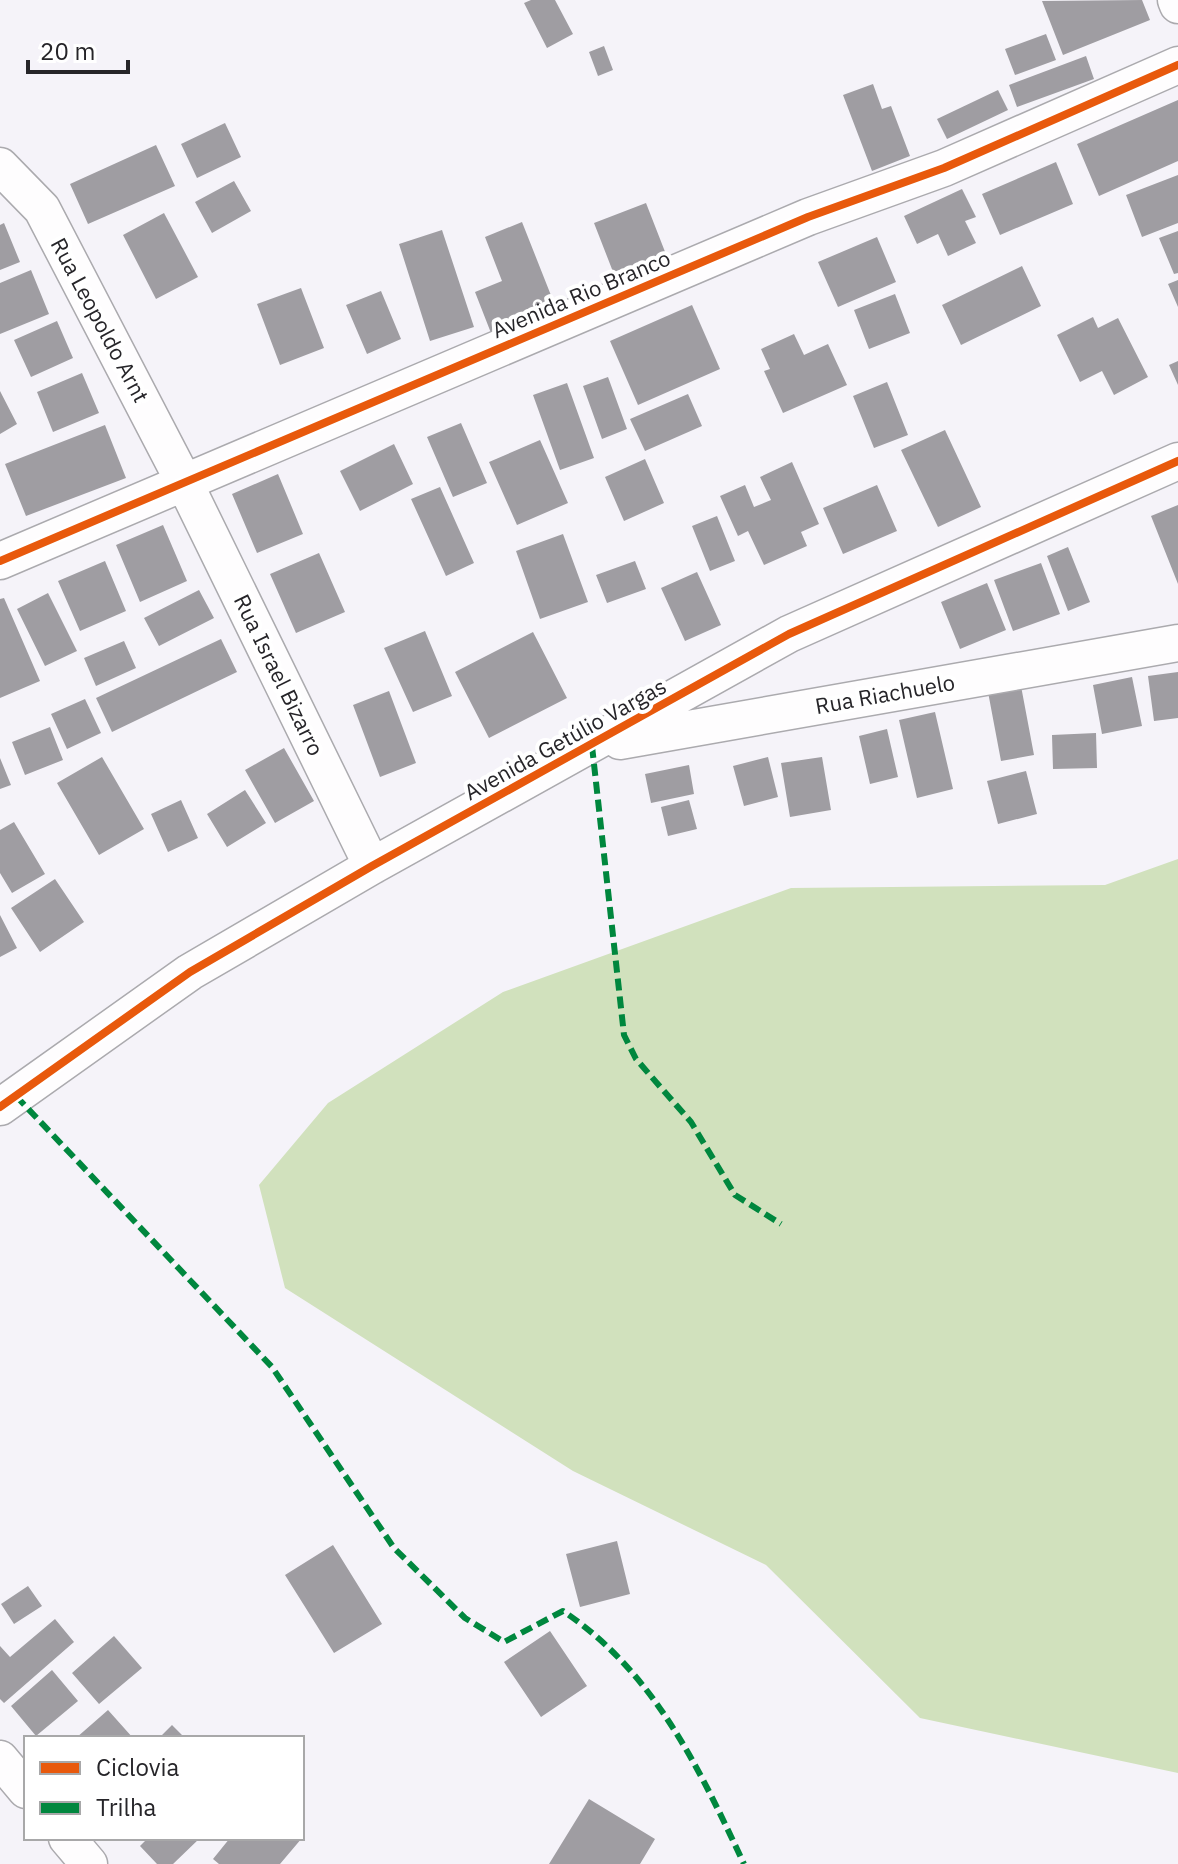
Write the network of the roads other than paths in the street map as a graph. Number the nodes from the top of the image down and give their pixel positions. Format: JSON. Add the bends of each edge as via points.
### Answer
{"nodes":[{"id":1,"x":1178,"y":65,"type":"edge"},
{"id":2,"x":0,"y":166,"type":"edge"},
{"id":3,"x":1178,"y":461,"type":"edge"},
{"id":4,"x":185,"y":484,"type":"junction"},
{"id":5,"x":0,"y":561,"type":"edge"},
{"id":6,"x":1178,"y":643,"type":"edge"},
{"id":7,"x":592,"y":746,"type":"junction"},
{"id":8,"x":372,"y":866,"type":"junction"},
{"id":9,"x":0,"y":1107,"type":"edge"},
{"id":10,"x":0,"y":1759,"type":"edge"},
{"id":11,"x":24,"y":1788,"type":"edge"},
{"id":12,"x":69,"y":1840,"type":"edge"},
{"id":13,"x":89,"y":1864,"type":"edge"}],
"edges":[{"from":1,"to":4,"type":"street","name":"Avenida Rio Branco"},
{"from":2,"to":4,"type":"street","name":"Rua Leopoldo Arnt","via":[[42,209]]},
{"from":3,"to":7,"type":"street","name":"Avenida Getúlio Vargas","via":[[789,634]]},
{"from":4,"to":5,"type":"street","name":"Avenida Rio Branco"},
{"from":4,"to":8,"type":"street","name":"Rua Israel Bizarro"},
{"from":6,"to":7,"type":"street","name":"Rua Riachuelo"},
{"from":7,"to":8,"type":"street","name":"Avenida Getúlio Vargas"},
{"from":8,"to":9,"type":"street","name":"Avenida Getúlio Vargas","via":[[190,972]]},
{"from":10,"to":11,"type":"street"},
{"from":12,"to":13,"type":"street"}]}
